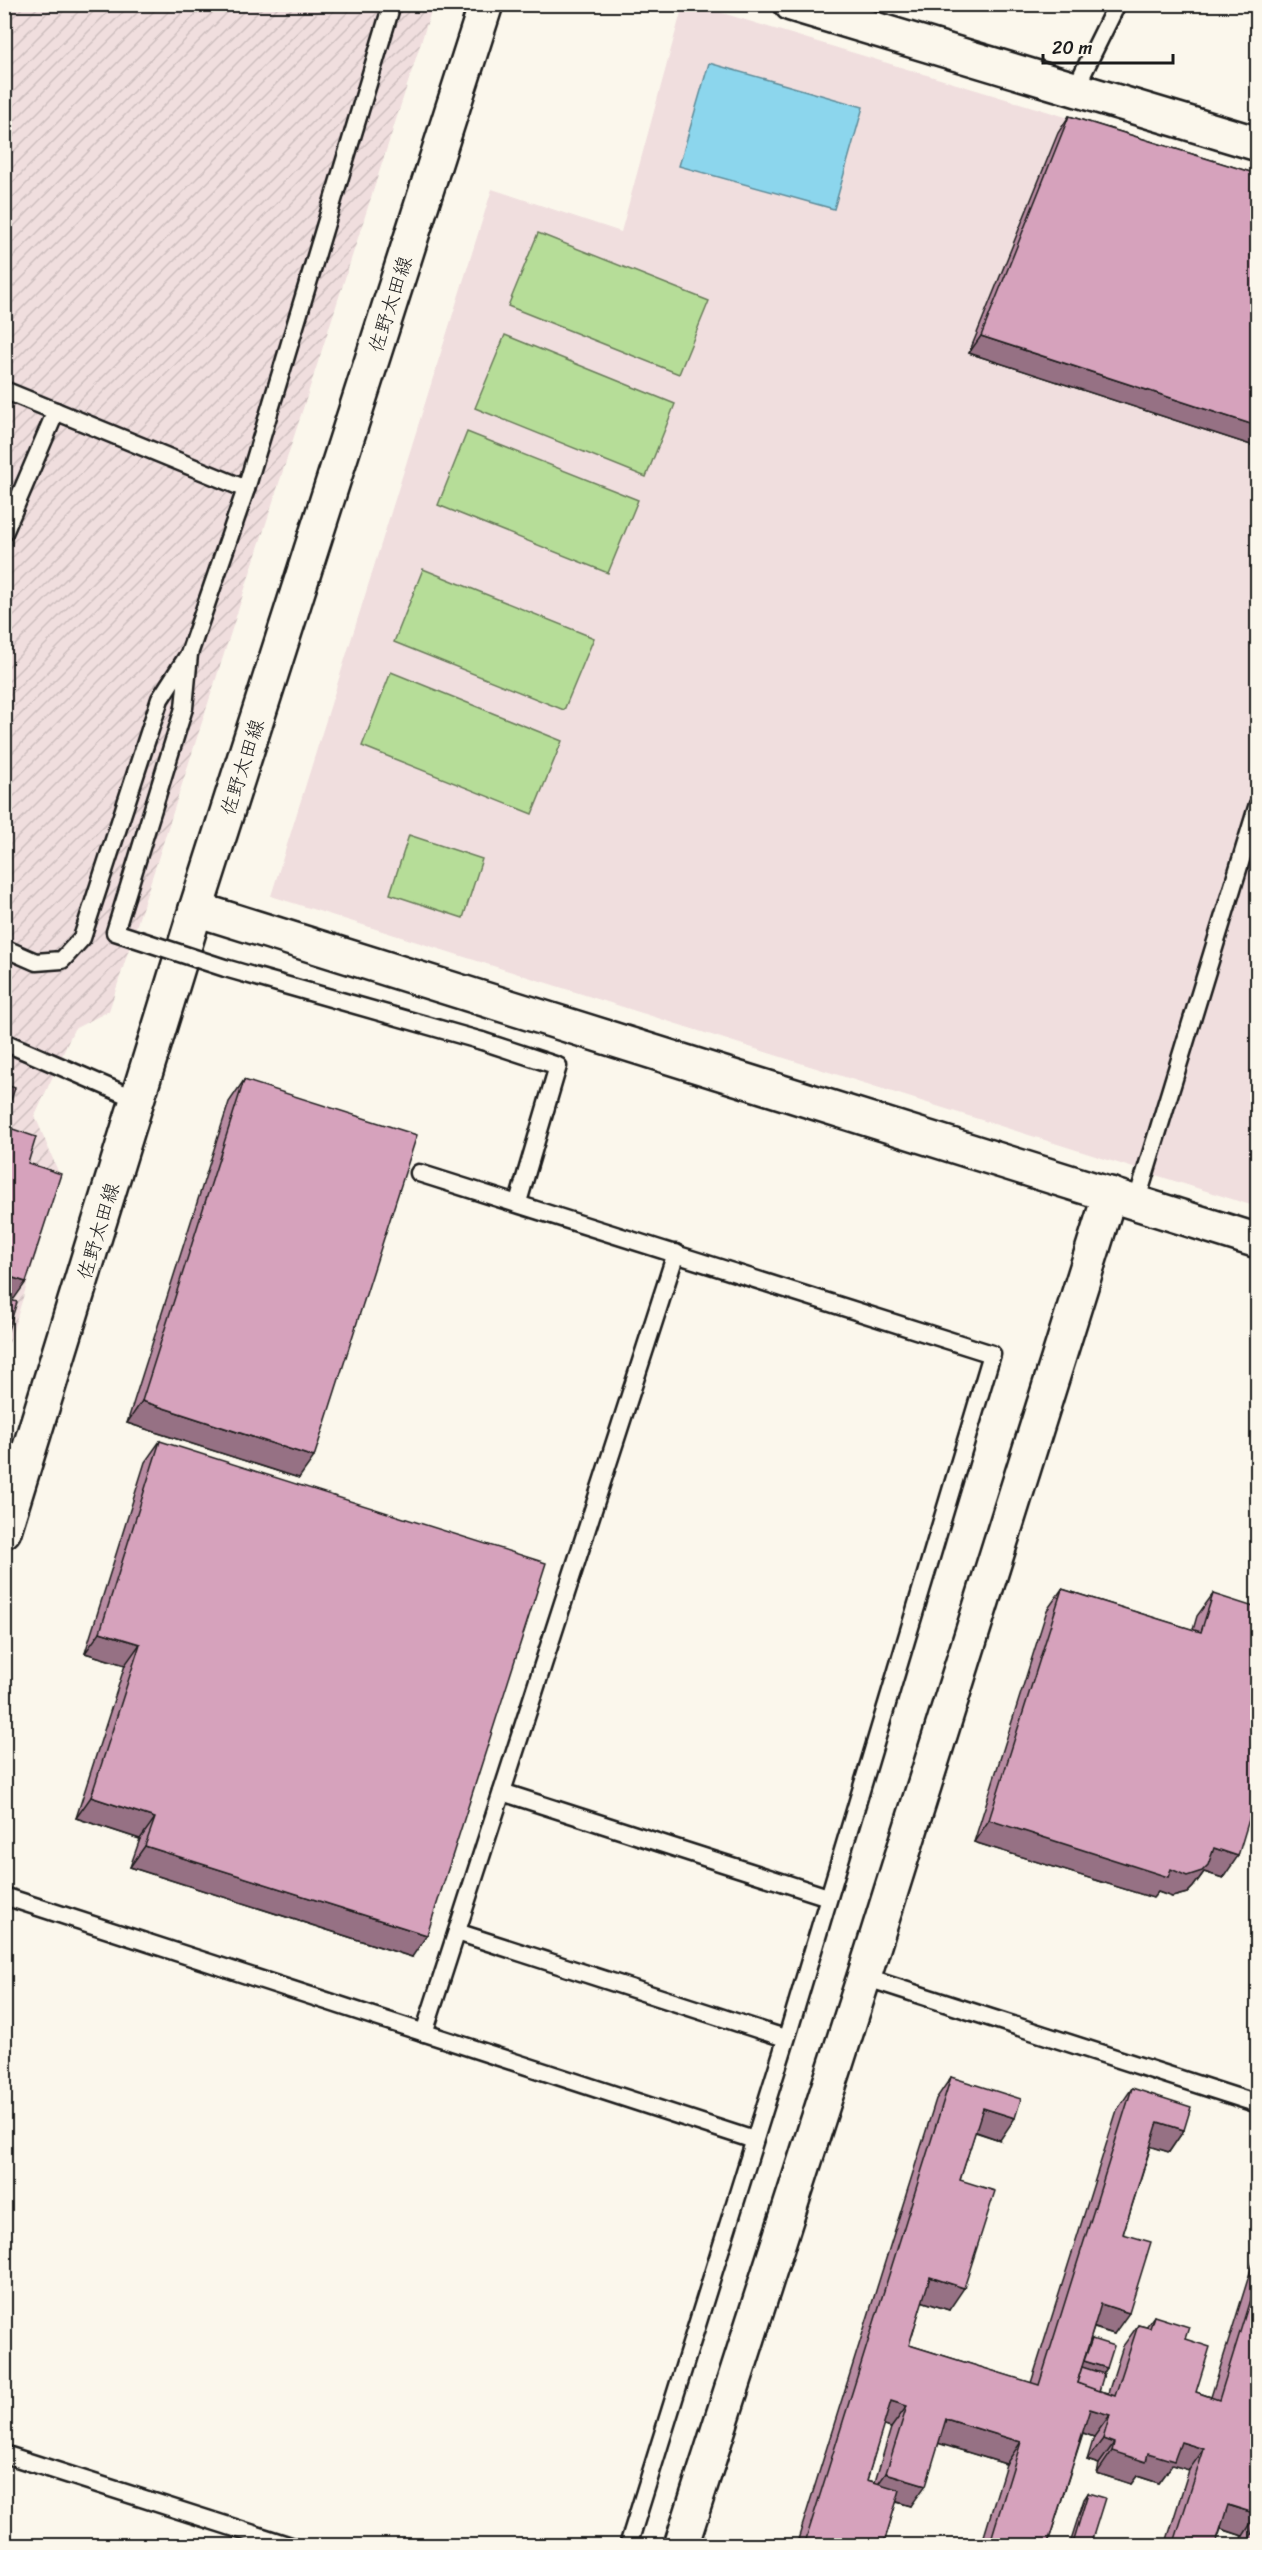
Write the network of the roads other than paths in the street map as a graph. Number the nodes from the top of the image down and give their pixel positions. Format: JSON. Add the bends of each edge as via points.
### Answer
{"nodes":[{"id":1,"x":392,"y":4,"type":"edge"},
{"id":2,"x":486,"y":4,"type":"edge"},
{"id":3,"x":791,"y":4,"type":"edge"},
{"id":4,"x":1117,"y":4,"type":"edge"},
{"id":5,"x":1075,"y":89,"type":"junction"},
{"id":6,"x":1257,"y":144,"type":"edge"},
{"id":7,"x":4,"y":390,"type":"edge"},
{"id":8,"x":56,"y":411,"type":"junction"},
{"id":9,"x":246,"y":489,"type":"junction"},
{"id":10,"x":4,"y":533,"type":"edge"},
{"id":11,"x":189,"y":654,"type":"junction"},
{"id":12,"x":1257,"y":804,"type":"edge"},
{"id":13,"x":196,"y":909,"type":"junction"},
{"id":14,"x":4,"y":948,"type":"edge"},
{"id":15,"x":4,"y":1042,"type":"edge"},
{"id":16,"x":138,"y":1100,"type":"junction"},
{"id":17,"x":419,"y":1173,"type":"edge"},
{"id":18,"x":1123,"y":1199,"type":"junction"},
{"id":19,"x":518,"y":1202,"type":"junction"},
{"id":20,"x":1257,"y":1241,"type":"edge"},
{"id":21,"x":676,"y":1253,"type":"junction"},
{"id":22,"x":4,"y":1531,"type":"edge"},
{"id":23,"x":502,"y":1792,"type":"junction"},
{"id":24,"x":4,"y":1896,"type":"edge"},
{"id":25,"x":828,"y":1897,"type":"junction"},
{"id":26,"x":457,"y":1932,"type":"junction"},
{"id":27,"x":864,"y":1977,"type":"junction"},
{"id":28,"x":424,"y":2033,"type":"junction"},
{"id":29,"x":786,"y":2038,"type":"junction"},
{"id":30,"x":1257,"y":2104,"type":"edge"},
{"id":31,"x":754,"y":2140,"type":"junction"},
{"id":32,"x":4,"y":2454,"type":"edge"},
{"id":33,"x":291,"y":2546,"type":"edge"},
{"id":34,"x":628,"y":2546,"type":"edge"},
{"id":35,"x":681,"y":2546,"type":"edge"}],
"edges":[{"from":1,"to":9,"type":"lane"},
{"from":2,"to":13,"type":"street","name":"佐野太田線"},
{"from":3,"to":5,"type":"street"},
{"from":4,"to":5,"type":"lane"},
{"from":5,"to":6,"type":"street"},
{"from":7,"to":8,"type":"lane"},
{"from":8,"to":9,"type":"lane"},
{"from":8,"to":10,"type":"lane"},
{"from":9,"to":11,"type":"lane"},
{"from":11,"to":14,"type":"lane","via":[[160,699],[82,938],[62,960],[36,962]]},
{"from":11,"to":19,"type":"lane","bridge":true,"via":[[184,708],[115,932],[558,1066]]},
{"from":12,"to":18,"type":"lane"},
{"from":13,"to":16,"type":"street","name":"佐野太田線"},
{"from":13,"to":18,"type":"street"},
{"from":15,"to":16,"type":"lane"},
{"from":16,"to":22,"type":"street","name":"佐野太田線"},
{"from":17,"to":19,"type":"lane"},
{"from":18,"to":20,"type":"street"},
{"from":18,"to":27,"type":"street"},
{"from":19,"to":21,"type":"lane"},
{"from":21,"to":23,"type":"lane"},
{"from":21,"to":25,"type":"lane","via":[[993,1354]]},
{"from":23,"to":25,"type":"lane"},
{"from":23,"to":26,"type":"lane"},
{"from":24,"to":28,"type":"lane"},
{"from":25,"to":29,"type":"lane"},
{"from":26,"to":28,"type":"lane"},
{"from":26,"to":29,"type":"lane"},
{"from":27,"to":30,"type":"lane"},
{"from":27,"to":35,"type":"street"},
{"from":28,"to":31,"type":"lane"},
{"from":29,"to":31,"type":"lane"},
{"from":31,"to":34,"type":"lane"},
{"from":32,"to":33,"type":"lane"}]}
